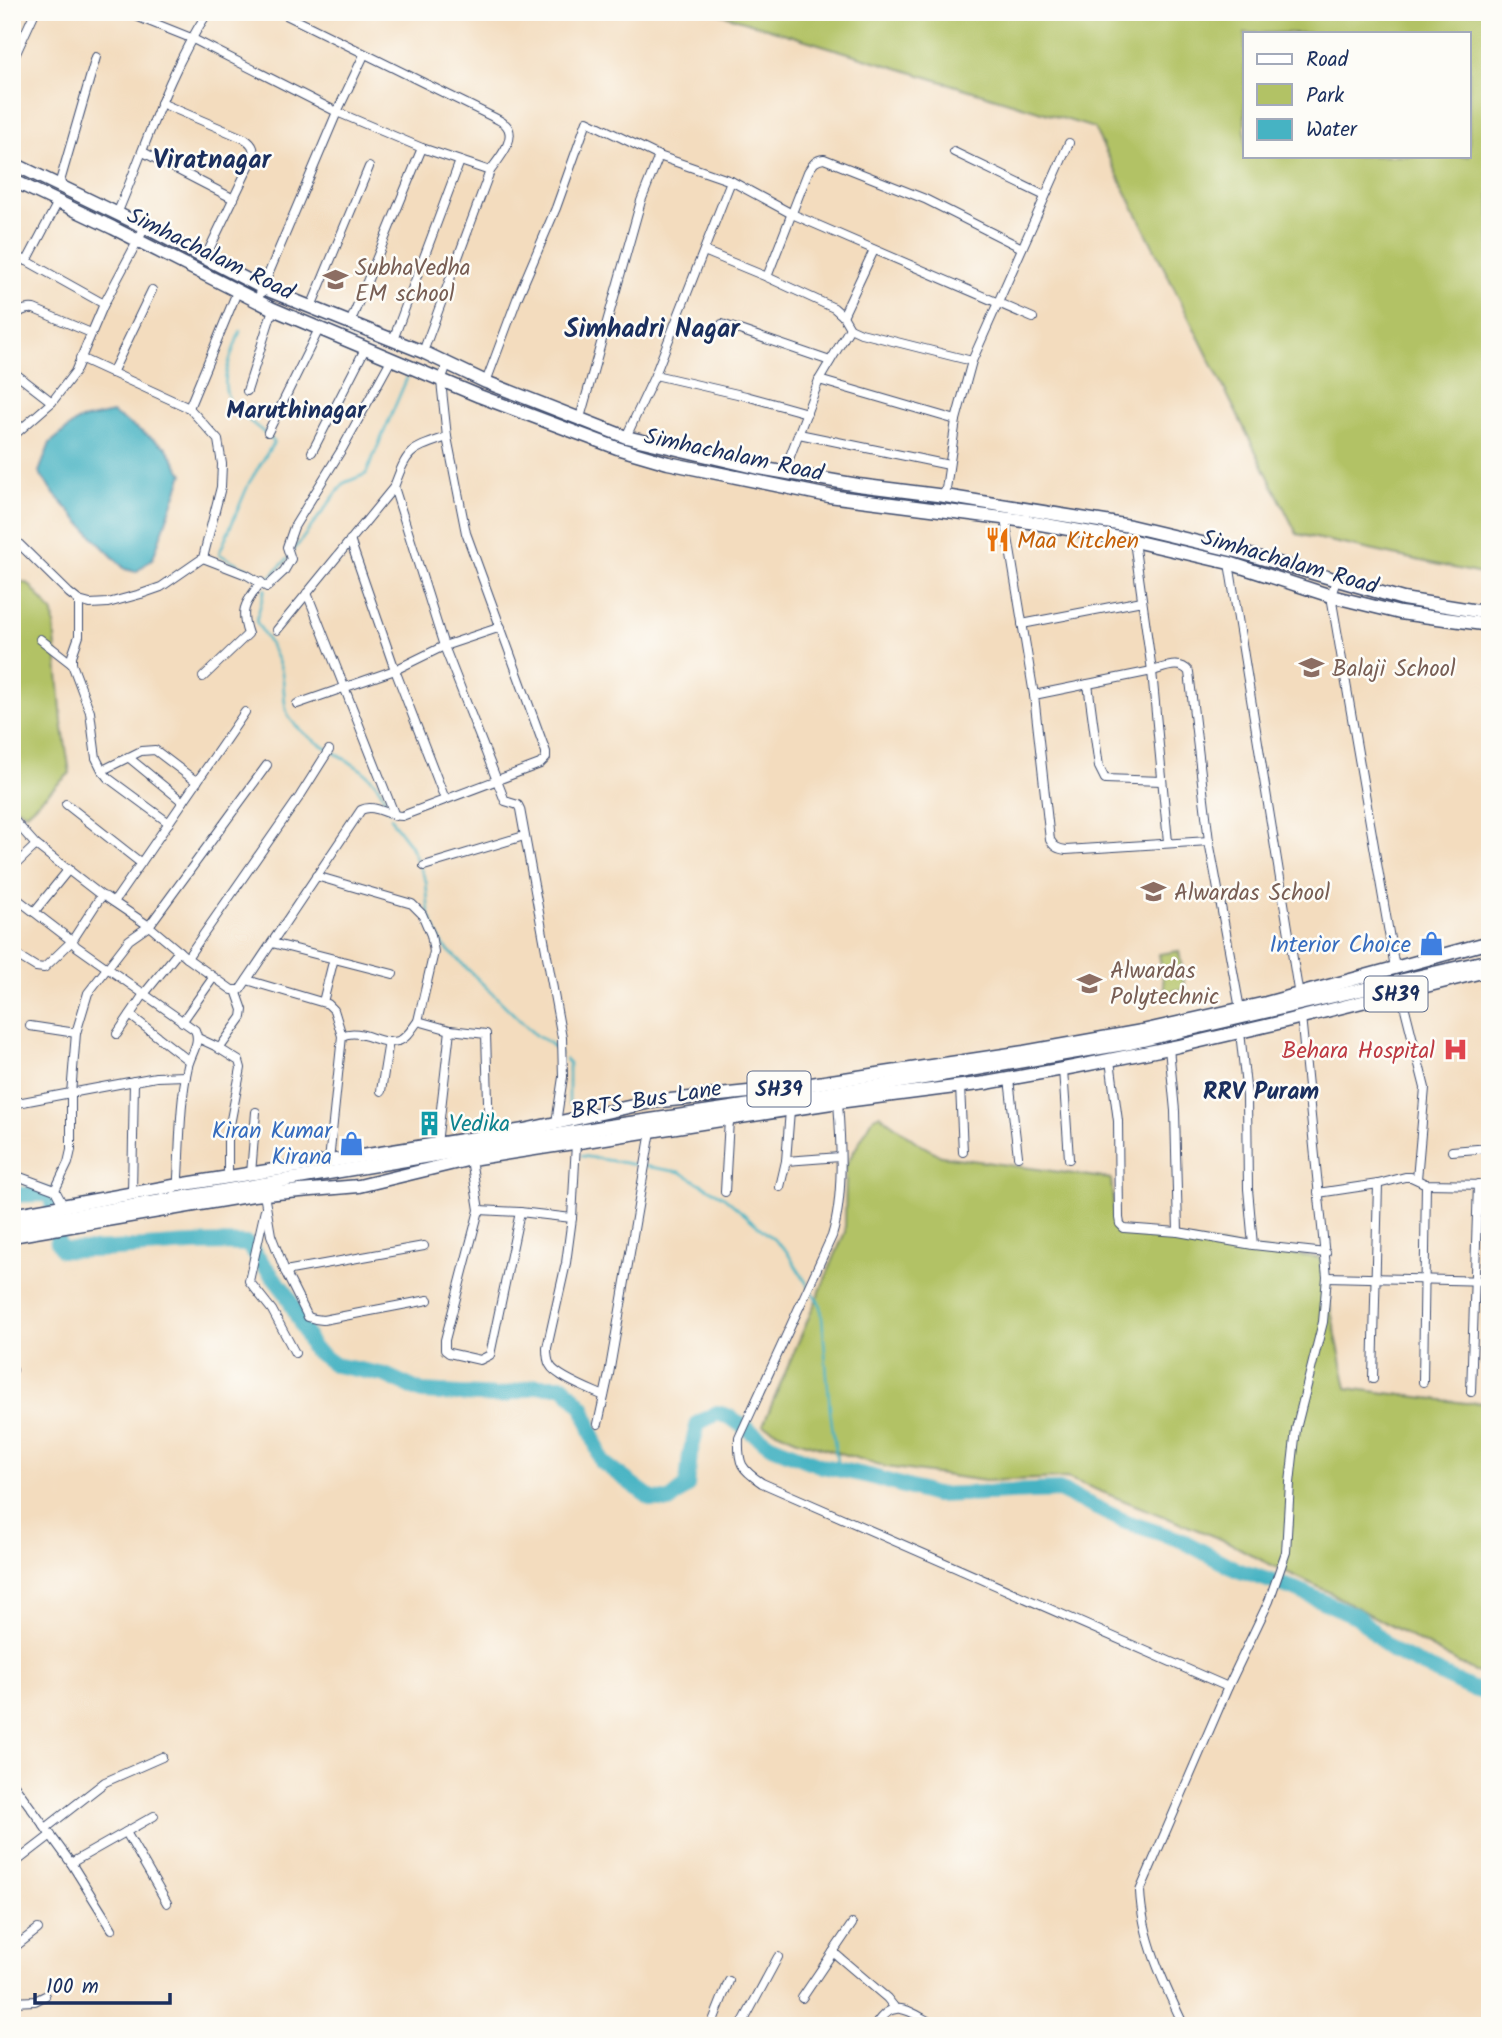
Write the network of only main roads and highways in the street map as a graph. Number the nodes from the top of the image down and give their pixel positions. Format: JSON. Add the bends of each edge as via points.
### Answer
{"nodes":[{"id":1,"x":12,"y":163,"type":"edge"},
{"id":2,"x":12,"y":180,"type":"edge"},
{"id":3,"x":625,"y":437,"type":"junction"},
{"id":4,"x":620,"y":449,"type":"junction"},
{"id":5,"x":945,"y":496,"type":"junction"},
{"id":6,"x":943,"y":512,"type":"junction"},
{"id":7,"x":1130,"y":526,"type":"junction"},
{"id":8,"x":1129,"y":540,"type":"junction"},
{"id":9,"x":1490,"y":613,"type":"edge"},
{"id":10,"x":1490,"y":625,"type":"edge"},
{"id":11,"x":1490,"y":942,"type":"edge"},
{"id":12,"x":1490,"y":960,"type":"edge"},
{"id":13,"x":1490,"y":970,"type":"edge"},
{"id":14,"x":1300,"y":1005,"type":"junction"},
{"id":15,"x":65,"y":1213,"type":"junction"},
{"id":16,"x":17,"y":1225,"type":"edge"}],
"edges":[{"from":1,"to":3,"type":"main road","via":[[263,288]]},
{"from":2,"to":4,"type":"main road","name":"Simhachalam Road","via":[[273,309],[441,381]]},
{"from":3,"to":4,"type":"main road"},
{"from":3,"to":5,"type":"main road","via":[[784,472]]},
{"from":4,"to":6,"type":"main road","name":"Simhachalam Road","via":[[668,464],[829,496]]},
{"from":5,"to":6,"type":"main road"},
{"from":5,"to":7,"type":"main road"},
{"from":6,"to":8,"type":"main road","name":"Simhachalam Road"},
{"from":7,"to":8,"type":"main road"},
{"from":7,"to":9,"type":"main road","via":[[1426,604]]},
{"from":8,"to":10,"type":"main road","name":"Simhachalam Road","via":[[1229,563],[1400,613]]},
{"from":11,"to":14,"type":"main road","number":"SH39","via":[[1395,968]]},
{"from":12,"to":14,"type":"main road","name":"BRTS Bus Lane"},
{"from":13,"to":14,"type":"main road","number":"SH39","via":[[1401,993]]},
{"from":14,"to":15,"type":"main road","name":"BRTS Bus Lane","via":[[1130,1043],[864,1088]]},
{"from":14,"to":15,"type":"main road","number":"SH39","via":[[1240,1009],[1024,1052],[778,1090],[673,1098],[489,1135],[132,1194]]},
{"from":14,"to":15,"type":"main road","number":"SH39","via":[[1240,1032],[1009,1079],[471,1159],[359,1186],[265,1199]]},
{"from":15,"to":16,"type":"main road","number":"SH39"},
{"from":15,"to":16,"type":"main road","number":"SH39"}]}
